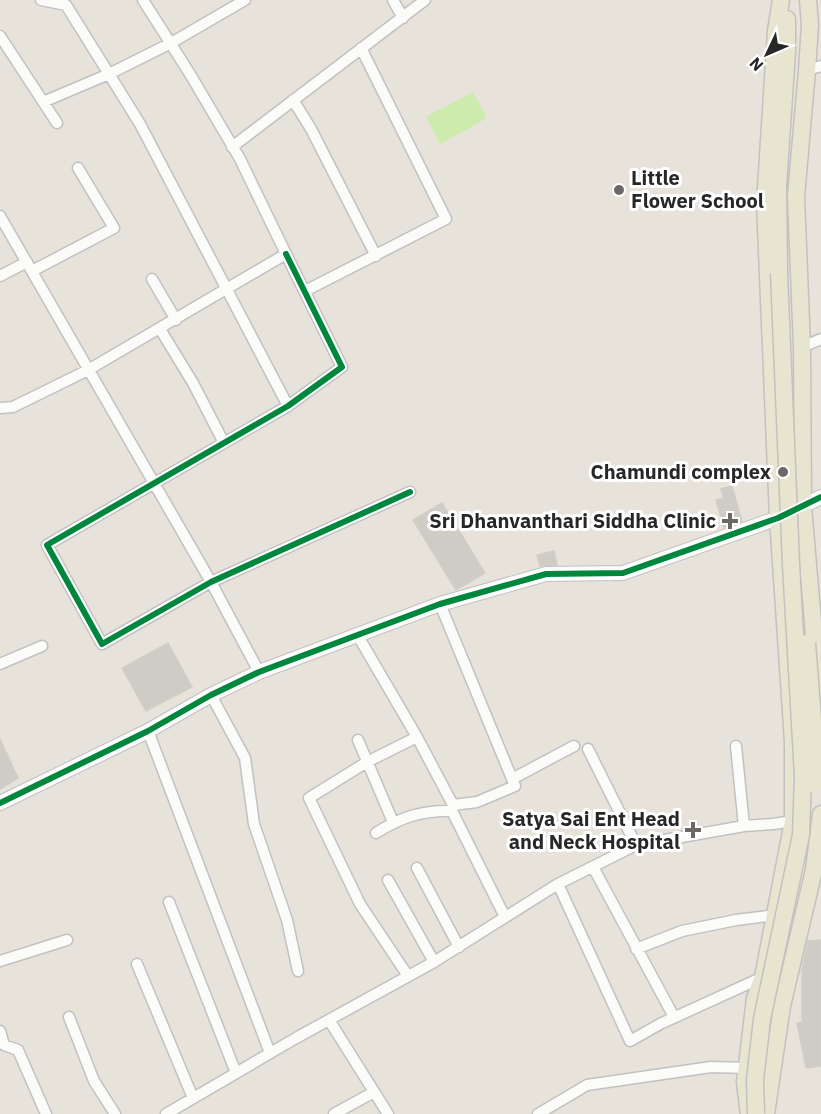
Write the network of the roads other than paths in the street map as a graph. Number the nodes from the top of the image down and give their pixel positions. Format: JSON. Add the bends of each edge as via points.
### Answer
{"nodes":[{"id":1,"x":41,"y":0,"type":"edge"},
{"id":2,"x":143,"y":0,"type":"edge"},
{"id":3,"x":245,"y":0,"type":"edge"},
{"id":4,"x":393,"y":0,"type":"edge"},
{"id":5,"x":425,"y":0,"type":"edge"},
{"id":6,"x":781,"y":0,"type":"edge"},
{"id":7,"x":787,"y":0,"type":"edge"},
{"id":8,"x":802,"y":0,"type":"edge"},
{"id":9,"x":808,"y":0,"type":"edge"},
{"id":10,"x":403,"y":18,"type":"junction"},
{"id":11,"x":0,"y":36,"type":"edge"},
{"id":12,"x":171,"y":43,"type":"junction"},
{"id":13,"x":361,"y":48,"type":"junction"},
{"id":14,"x":814,"y":68,"type":"edge"},
{"id":15,"x":109,"y":74,"type":"junction"},
{"id":16,"x":293,"y":100,"type":"junction"},
{"id":17,"x":43,"y":102,"type":"junction"},
{"id":18,"x":57,"y":123,"type":"dead end"},
{"id":19,"x":232,"y":147,"type":"junction"},
{"id":20,"x":78,"y":168,"type":"dead end"},
{"id":21,"x":0,"y":216,"type":"edge"},
{"id":22,"x":286,"y":254,"type":"junction"},
{"id":23,"x":376,"y":256,"type":"junction"},
{"id":24,"x":29,"y":267,"type":"junction"},
{"id":25,"x":0,"y":276,"type":"edge"},
{"id":26,"x":152,"y":279,"type":"dead end"},
{"id":27,"x":226,"y":290,"type":"junction"},
{"id":28,"x":305,"y":291,"type":"junction"},
{"id":29,"x":176,"y":320,"type":"junction"},
{"id":30,"x":160,"y":329,"type":"junction"},
{"id":31,"x":821,"y":339,"type":"edge"},
{"id":32,"x":802,"y":347,"type":"junction"},
{"id":33,"x":88,"y":370,"type":"junction"},
{"id":34,"x":288,"y":406,"type":"junction"},
{"id":35,"x":0,"y":408,"type":"edge"},
{"id":36,"x":224,"y":443,"type":"junction"},
{"id":37,"x":154,"y":484,"type":"junction"},
{"id":38,"x":410,"y":492,"type":"dead end"},
{"id":39,"x":821,"y":497,"type":"edge"},
{"id":40,"x":802,"y":507,"type":"junction"},
{"id":41,"x":778,"y":518,"type":"junction"},
{"id":42,"x":211,"y":582,"type":"junction"},
{"id":43,"x":440,"y":604,"type":"junction"},
{"id":44,"x":358,"y":636,"type":"junction"},
{"id":45,"x":42,"y":646,"type":"dead end"},
{"id":46,"x":0,"y":664,"type":"edge"},
{"id":47,"x":259,"y":672,"type":"junction"},
{"id":48,"x":820,"y":677,"type":"edge"},
{"id":49,"x":211,"y":695,"type":"junction"},
{"id":50,"x":821,"y":715,"type":"edge"},
{"id":51,"x":148,"y":731,"type":"junction"},
{"id":52,"x":417,"y":737,"type":"junction"},
{"id":53,"x":358,"y":740,"type":"dead end"},
{"id":54,"x":574,"y":746,"type":"dead end"},
{"id":55,"x":736,"y":746,"type":"dead end"},
{"id":56,"x":588,"y":749,"type":"dead end"},
{"id":57,"x":367,"y":762,"type":"junction"},
{"id":58,"x":512,"y":779,"type":"junction"},
{"id":59,"x":0,"y":803,"type":"edge"},
{"id":60,"x":453,"y":808,"type":"junction"},
{"id":61,"x":821,"y":814,"type":"edge"},
{"id":62,"x":793,"y":820,"type":"junction"},
{"id":63,"x":393,"y":822,"type":"junction"},
{"id":64,"x":744,"y":826,"type":"junction"},
{"id":65,"x":376,"y":833,"type":"dead end"},
{"id":66,"x":636,"y":845,"type":"junction"},
{"id":67,"x":593,"y":867,"type":"junction"},
{"id":68,"x":417,"y":868,"type":"dead end"},
{"id":69,"x":388,"y":880,"type":"dead end"},
{"id":70,"x":558,"y":884,"type":"junction"},
{"id":71,"x":169,"y":902,"type":"dead end"},
{"id":72,"x":776,"y":915,"type":"junction"},
{"id":73,"x":505,"y":917,"type":"junction"},
{"id":74,"x":67,"y":940,"type":"dead end"},
{"id":75,"x":459,"y":947,"type":"junction"},
{"id":76,"x":636,"y":949,"type":"junction"},
{"id":77,"x":0,"y":962,"type":"edge"},
{"id":78,"x":434,"y":962,"type":"junction"},
{"id":79,"x":137,"y":964,"type":"dead end"},
{"id":80,"x":298,"y":971,"type":"dead end"},
{"id":81,"x":408,"y":976,"type":"junction"},
{"id":82,"x":763,"y":977,"type":"junction"},
{"id":83,"x":69,"y":1017,"type":"dead end"},
{"id":84,"x":674,"y":1017,"type":"junction"},
{"id":85,"x":329,"y":1020,"type":"junction"},
{"id":86,"x":0,"y":1031,"type":"edge"},
{"id":87,"x":270,"y":1053,"type":"junction"},
{"id":88,"x":747,"y":1068,"type":"junction"},
{"id":89,"x":236,"y":1073,"type":"junction"},
{"id":90,"x":374,"y":1092,"type":"junction"},
{"id":91,"x":193,"y":1098,"type":"junction"},
{"id":92,"x":46,"y":1114,"type":"edge"},
{"id":93,"x":115,"y":1114,"type":"edge"},
{"id":94,"x":166,"y":1114,"type":"edge"},
{"id":95,"x":334,"y":1114,"type":"edge"},
{"id":96,"x":388,"y":1114,"type":"edge"},
{"id":97,"x":538,"y":1114,"type":"edge"},
{"id":98,"x":749,"y":1114,"type":"edge"},
{"id":99,"x":756,"y":1114,"type":"edge"},
{"id":100,"x":766,"y":1114,"type":"edge"}],
"edges":[{"from":1,"to":15,"type":"street","via":[[66,5]]},
{"from":2,"to":12,"type":"street"},
{"from":3,"to":12,"type":"street"},
{"from":4,"to":10,"type":"street"},
{"from":5,"to":10,"type":"street"},
{"from":6,"to":41,"type":"main road","via":[[765,203]]},
{"from":7,"to":99,"type":"main road","bridge":true,"via":[[777,226],[803,776],[801,835],[762,1019],[755,1080]]},
{"from":8,"to":100,"type":"main road","bridge":true,"via":[[789,191],[790,276],[793,422],[815,775],[805,872],[770,1023],[764,1071]]},
{"from":9,"to":14,"type":"main road"},
{"from":10,"to":13,"type":"street"},
{"from":11,"to":17,"type":"street"},
{"from":12,"to":15,"type":"street"},
{"from":12,"to":19,"type":"street"},
{"from":13,"to":16,"type":"street"},
{"from":13,"to":23,"type":"street","via":[[446,219]]},
{"from":14,"to":32,"type":"main road","via":[[796,196]]},
{"from":15,"to":17,"type":"street"},
{"from":15,"to":27,"type":"street","via":[[140,124]]},
{"from":16,"to":19,"type":"street"},
{"from":16,"to":23,"type":"street"},
{"from":17,"to":18,"type":"street"},
{"from":19,"to":22,"type":"street"},
{"from":20,"to":24,"type":"street","via":[[114,228]]},
{"from":21,"to":24,"type":"street"},
{"from":22,"to":27,"type":"street"},
{"from":22,"to":28,"type":"street"},
{"from":23,"to":28,"type":"street"},
{"from":24,"to":25,"type":"street"},
{"from":24,"to":33,"type":"street"},
{"from":26,"to":29,"type":"street"},
{"from":27,"to":29,"type":"street"},
{"from":27,"to":34,"type":"street"},
{"from":28,"to":34,"type":"street","via":[[342,367]]},
{"from":29,"to":30,"type":"street"},
{"from":30,"to":33,"type":"street"},
{"from":30,"to":36,"type":"street"},
{"from":31,"to":32,"type":"street"},
{"from":32,"to":40,"type":"main road"},
{"from":33,"to":35,"type":"street","via":[[13,407]]},
{"from":33,"to":37,"type":"street"},
{"from":34,"to":36,"type":"street"},
{"from":36,"to":37,"type":"street"},
{"from":37,"to":42,"type":"street"},
{"from":37,"to":42,"type":"street","via":[[47,545],[102,644]]},
{"from":38,"to":42,"type":"street"},
{"from":39,"to":40,"type":"street"},
{"from":40,"to":41,"type":"street"},
{"from":40,"to":48,"type":"main road"},
{"from":41,"to":43,"type":"street","via":[[623,573],[546,574]]},
{"from":41,"to":62,"type":"main road","via":[[793,742]]},
{"from":42,"to":47,"type":"street"},
{"from":43,"to":44,"type":"street"},
{"from":43,"to":58,"type":"street"},
{"from":44,"to":47,"type":"street"},
{"from":44,"to":52,"type":"street"},
{"from":45,"to":46,"type":"street"},
{"from":47,"to":49,"type":"street"},
{"from":48,"to":50,"type":"main road"},
{"from":49,"to":51,"type":"street"},
{"from":49,"to":80,"type":"street","via":[[245,758],[254,824],[287,920]]},
{"from":51,"to":59,"type":"street"},
{"from":51,"to":87,"type":"street"},
{"from":52,"to":57,"type":"street"},
{"from":52,"to":60,"type":"street"},
{"from":53,"to":57,"type":"street"},
{"from":54,"to":58,"type":"street"},
{"from":55,"to":64,"type":"street"},
{"from":56,"to":66,"type":"street"},
{"from":57,"to":63,"type":"street"},
{"from":57,"to":81,"type":"street","via":[[309,798],[360,904]]},
{"from":58,"to":60,"type":"street","via":[[515,786]]},
{"from":60,"to":63,"type":"street","via":[[430,810]]},
{"from":60,"to":73,"type":"street"},
{"from":61,"to":100,"type":"main road","via":[[814,870],[782,1006]]},
{"from":62,"to":64,"type":"street"},
{"from":62,"to":72,"type":"main road"},
{"from":63,"to":65,"type":"street"},
{"from":64,"to":66,"type":"street"},
{"from":66,"to":67,"type":"street"},
{"from":67,"to":70,"type":"street"},
{"from":67,"to":76,"type":"street"},
{"from":68,"to":75,"type":"street"},
{"from":69,"to":78,"type":"street"},
{"from":70,"to":73,"type":"street"},
{"from":70,"to":84,"type":"street","via":[[630,1041]]},
{"from":71,"to":89,"type":"street"},
{"from":72,"to":76,"type":"street","via":[[682,931]]},
{"from":72,"to":82,"type":"main road"},
{"from":73,"to":75,"type":"street"},
{"from":74,"to":77,"type":"street"},
{"from":75,"to":78,"type":"street"},
{"from":76,"to":84,"type":"street"},
{"from":78,"to":81,"type":"street"},
{"from":79,"to":91,"type":"street"},
{"from":81,"to":85,"type":"street"},
{"from":82,"to":84,"type":"street"},
{"from":82,"to":88,"type":"main road","via":[[755,998]]},
{"from":83,"to":93,"type":"street","via":[[94,1081]]},
{"from":85,"to":87,"type":"street"},
{"from":85,"to":90,"type":"street"},
{"from":86,"to":92,"type":"street","via":[[4,1045],[18,1050]]},
{"from":87,"to":89,"type":"street"},
{"from":88,"to":97,"type":"street","via":[[711,1067],[587,1085]]},
{"from":88,"to":98,"type":"main road"},
{"from":89,"to":91,"type":"street"},
{"from":90,"to":95,"type":"street"},
{"from":90,"to":96,"type":"street"},
{"from":91,"to":94,"type":"street"}]}
